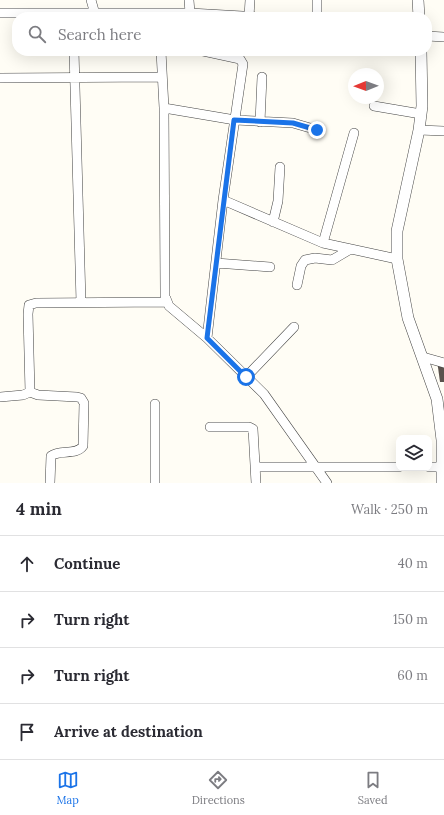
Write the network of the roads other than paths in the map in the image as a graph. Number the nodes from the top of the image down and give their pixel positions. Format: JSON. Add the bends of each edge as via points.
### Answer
{"nodes":[{"id":1,"x":91,"y":0,"type":"edge"},
{"id":2,"x":189,"y":0,"type":"edge"},
{"id":3,"x":250,"y":0,"type":"edge"},
{"id":4,"x":317,"y":0,"type":"edge"},
{"id":5,"x":418,"y":0,"type":"edge"},
{"id":6,"x":94,"y":12,"type":"edge"},
{"id":7,"x":190,"y":12,"type":"edge"},
{"id":8,"x":250,"y":12,"type":"edge"},
{"id":9,"x":317,"y":12,"type":"edge"},
{"id":10,"x":419,"y":12,"type":"edge"},
{"id":11,"x":0,"y":13,"type":"edge"},
{"id":12,"x":12,"y":13,"type":"edge"},
{"id":13,"x":432,"y":36,"type":"edge"},
{"id":14,"x":444,"y":37,"type":"edge"},
{"id":15,"x":74,"y":56,"type":"edge"},
{"id":16,"x":161,"y":56,"type":"edge"},
{"id":17,"x":229,"y":56,"type":"edge"},
{"id":18,"x":421,"y":56,"type":"edge"},
{"id":19,"x":162,"y":77,"type":"junction"},
{"id":20,"x":262,"y":77,"type":"dead end"},
{"id":21,"x":0,"y":78,"type":"edge"},
{"id":22,"x":74,"y":78,"type":"junction"},
{"id":23,"x":374,"y":106,"type":"dead end"},
{"id":24,"x":164,"y":108,"type":"junction"},
{"id":25,"x":421,"y":114,"type":"junction"},
{"id":26,"x":234,"y":120,"type":"junction"},
{"id":27,"x":260,"y":122,"type":"junction"},
{"id":28,"x":317,"y":130,"type":"dead end"},
{"id":29,"x":419,"y":130,"type":"junction"},
{"id":30,"x":444,"y":131,"type":"edge"},
{"id":31,"x":354,"y":133,"type":"dead end"},
{"id":32,"x":280,"y":167,"type":"dead end"},
{"id":33,"x":223,"y":200,"type":"junction"},
{"id":34,"x":273,"y":222,"type":"junction"},
{"id":35,"x":323,"y":243,"type":"junction"},
{"id":36,"x":349,"y":250,"type":"junction"},
{"id":37,"x":397,"y":259,"type":"junction"},
{"id":38,"x":216,"y":263,"type":"junction"},
{"id":39,"x":270,"y":267,"type":"dead end"},
{"id":40,"x":297,"y":284,"type":"dead end"},
{"id":41,"x":81,"y":302,"type":"junction"},
{"id":42,"x":167,"y":302,"type":"junction"},
{"id":43,"x":294,"y":327,"type":"dead end"},
{"id":44,"x":207,"y":338,"type":"junction"},
{"id":45,"x":423,"y":357,"type":"junction"},
{"id":46,"x":444,"y":363,"type":"edge"},
{"id":47,"x":246,"y":377,"type":"junction"},
{"id":48,"x":30,"y":392,"type":"junction"},
{"id":49,"x":0,"y":397,"type":"edge"},
{"id":50,"x":155,"y":404,"type":"dead end"},
{"id":51,"x":210,"y":427,"type":"dead end"},
{"id":52,"x":443,"y":435,"type":"edge"},
{"id":53,"x":256,"y":467,"type":"junction"},
{"id":54,"x":396,"y":467,"type":"edge"},
{"id":55,"x":432,"y":467,"type":"edge"},
{"id":56,"x":442,"y":467,"type":"junction"},
{"id":57,"x":318,"y":468,"type":"junction"},
{"id":58,"x":50,"y":483,"type":"edge"},
{"id":59,"x":155,"y":483,"type":"edge"},
{"id":60,"x":256,"y":483,"type":"edge"},
{"id":61,"x":328,"y":483,"type":"edge"},
{"id":62,"x":442,"y":483,"type":"edge"}],
"edges":[{"from":1,"to":6,"type":"street"},
{"from":2,"to":7,"type":"street"},
{"from":3,"to":8,"type":"street"},
{"from":4,"to":9,"type":"street"},
{"from":5,"to":10,"type":"street"},
{"from":11,"to":12,"type":"street"},
{"from":13,"to":14,"type":"street"},
{"from":15,"to":22,"type":"street"},
{"from":16,"to":19,"type":"street"},
{"from":17,"to":26,"type":"street","via":[[242,61],[243,67]]},
{"from":18,"to":25,"type":"street"},
{"from":19,"to":22,"type":"street"},
{"from":19,"to":24,"type":"street"},
{"from":20,"to":27,"type":"street"},
{"from":21,"to":22,"type":"street"},
{"from":22,"to":41,"type":"street"},
{"from":23,"to":25,"type":"street"},
{"from":24,"to":26,"type":"street"},
{"from":24,"to":42,"type":"street"},
{"from":25,"to":29,"type":"street"},
{"from":26,"to":27,"type":"street"},
{"from":26,"to":33,"type":"street"},
{"from":27,"to":28,"type":"street","via":[[293,123]]},
{"from":29,"to":30,"type":"street"},
{"from":29,"to":37,"type":"street","via":[[398,231]]},
{"from":31,"to":35,"type":"street"},
{"from":32,"to":34,"type":"street","via":[[278,202]]},
{"from":33,"to":34,"type":"street"},
{"from":33,"to":38,"type":"street"},
{"from":34,"to":35,"type":"street"},
{"from":35,"to":36,"type":"street"},
{"from":36,"to":37,"type":"street"},
{"from":36,"to":40,"type":"street","via":[[332,260],[305,260],[300,266]]},
{"from":37,"to":45,"type":"street","via":[[406,313]]},
{"from":38,"to":39,"type":"street"},
{"from":38,"to":44,"type":"street"},
{"from":41,"to":42,"type":"street"},
{"from":41,"to":48,"type":"street","via":[[36,303],[29,306]]},
{"from":42,"to":44,"type":"street"},
{"from":43,"to":47,"type":"street"},
{"from":44,"to":47,"type":"street"},
{"from":45,"to":46,"type":"street"},
{"from":45,"to":52,"type":"street","via":[[437,399]]},
{"from":47,"to":57,"type":"street","via":[[274,405]]},
{"from":48,"to":49,"type":"street"},
{"from":48,"to":58,"type":"street","via":[[38,395],[77,397],[83,400],[84,404],[83,446],[78,451],[51,456]]},
{"from":50,"to":59,"type":"street"},
{"from":51,"to":53,"type":"street","via":[[252,428]]},
{"from":52,"to":56,"type":"street"},
{"from":53,"to":57,"type":"street"},
{"from":53,"to":60,"type":"street"},
{"from":54,"to":57,"type":"street"},
{"from":55,"to":56,"type":"street"},
{"from":56,"to":62,"type":"street"},
{"from":57,"to":61,"type":"street"}]}
